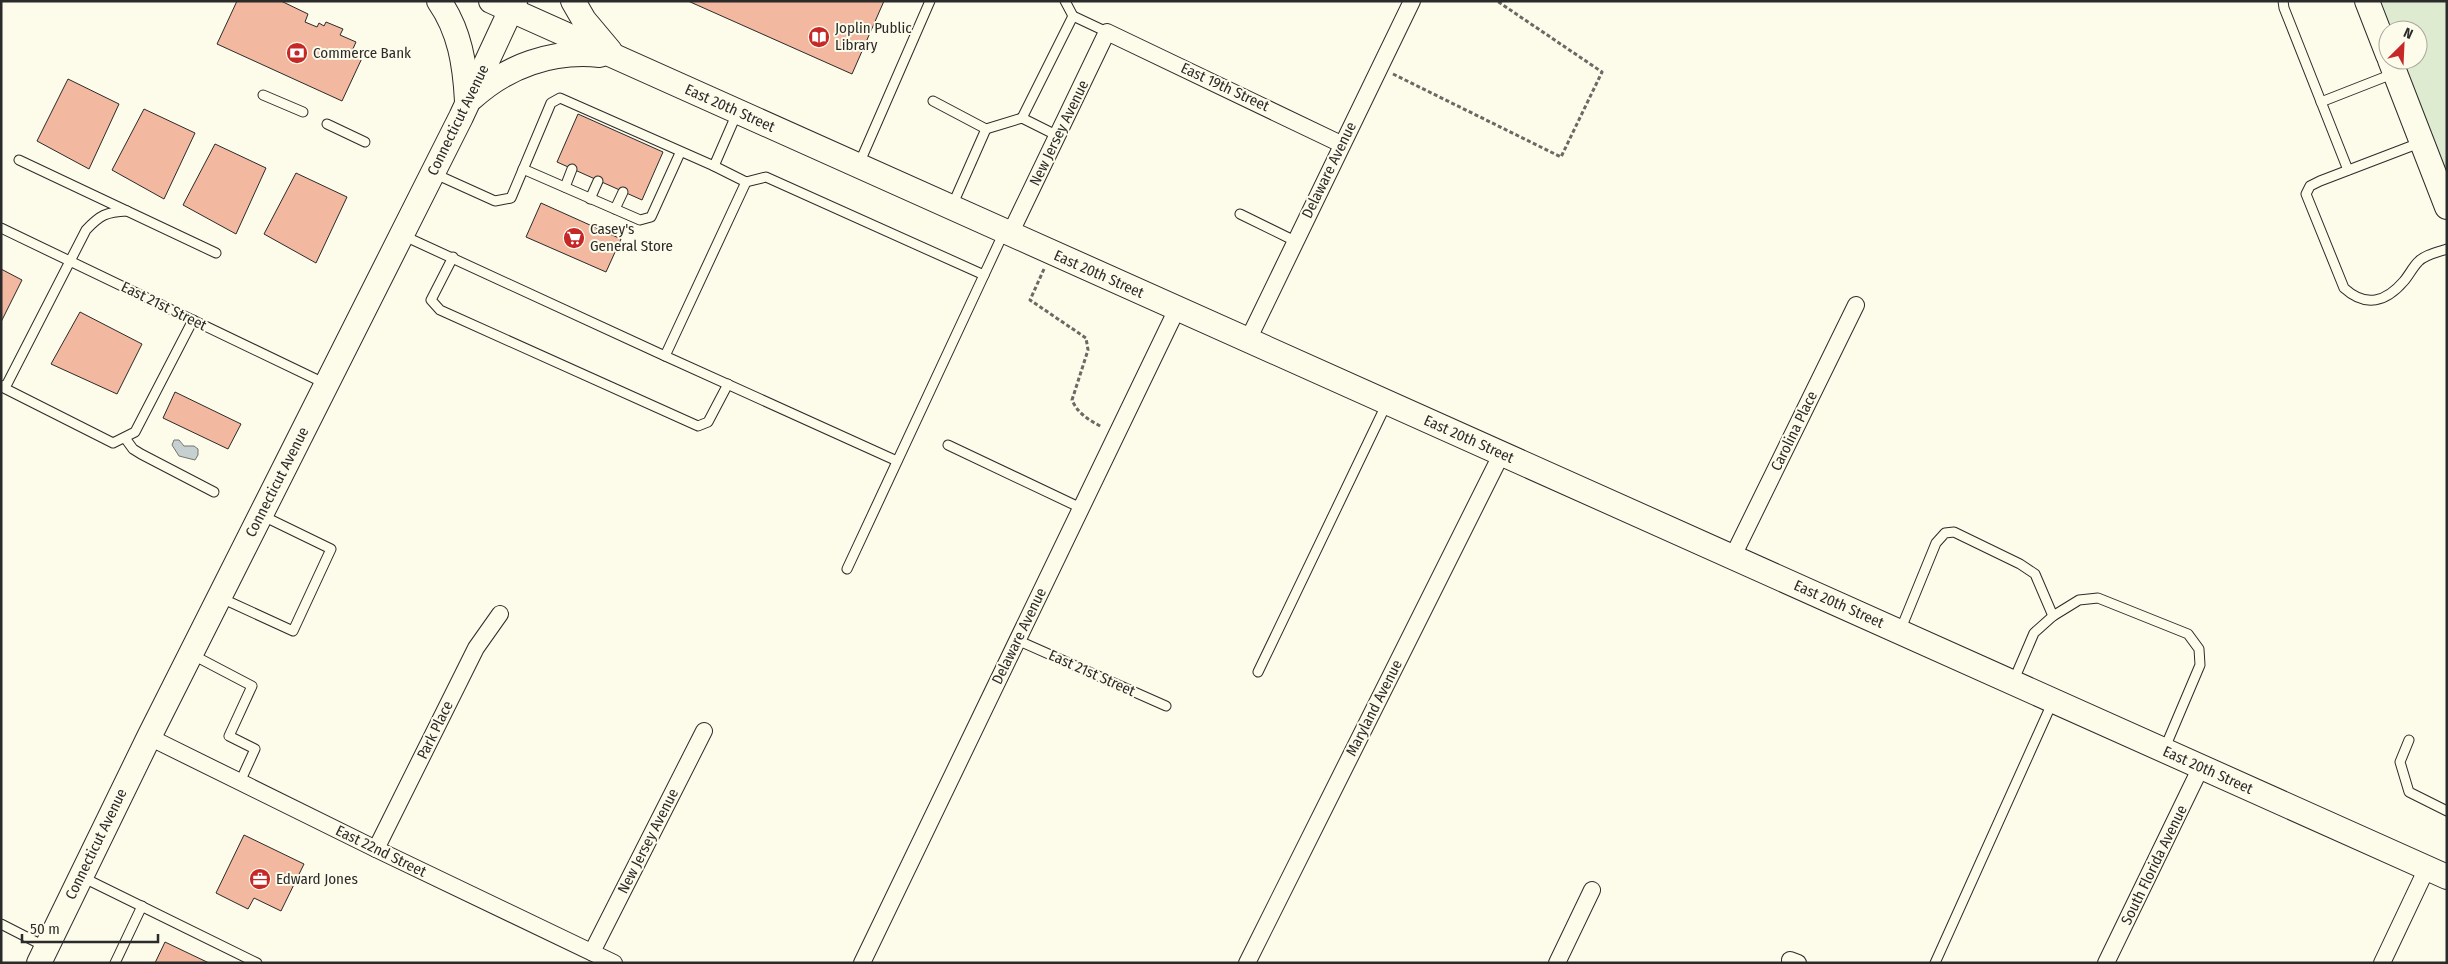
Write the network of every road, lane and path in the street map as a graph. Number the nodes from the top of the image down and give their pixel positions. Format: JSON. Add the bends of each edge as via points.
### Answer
{"nodes":[{"id":1,"x":439,"y":1,"type":"edge"},
{"id":2,"x":573,"y":1,"type":"edge"},
{"id":3,"x":930,"y":1,"type":"edge"},
{"id":4,"x":1065,"y":1,"type":"edge"},
{"id":5,"x":1412,"y":1,"type":"edge"},
{"id":6,"x":1497,"y":1,"type":"edge"},
{"id":7,"x":2283,"y":1,"type":"edge"},
{"id":8,"x":2368,"y":1,"type":"edge"},
{"id":9,"x":505,"y":4,"type":"edge"},
{"id":10,"x":1074,"y":16,"type":"junction"},
{"id":11,"x":2378,"y":28,"type":"edge"},
{"id":12,"x":1108,"y":32,"type":"junction"},
{"id":13,"x":614,"y":56,"type":"junction"},
{"id":14,"x":1379,"y":68,"type":"junction"},
{"id":15,"x":2378,"y":70,"type":"edge"},
{"id":16,"x":2394,"y":70,"type":"edge"},
{"id":17,"x":263,"y":95,"type":"dead end"},
{"id":18,"x":933,"y":101,"type":"dead end"},
{"id":19,"x":468,"y":102,"type":"junction"},
{"id":20,"x":2321,"y":102,"type":"junction"},
{"id":21,"x":303,"y":112,"type":"dead end"},
{"id":22,"x":738,"y":112,"type":"junction"},
{"id":23,"x":1022,"y":118,"type":"junction"},
{"id":24,"x":327,"y":124,"type":"dead end"},
{"id":25,"x":986,"y":129,"type":"junction"},
{"id":26,"x":1058,"y":136,"type":"junction"},
{"id":27,"x":365,"y":142,"type":"dead end"},
{"id":28,"x":2422,"y":142,"type":"junction"},
{"id":29,"x":1341,"y":144,"type":"junction"},
{"id":30,"x":680,"y":152,"type":"junction"},
{"id":31,"x":20,"y":160,"type":"dead end"},
{"id":32,"x":859,"y":165,"type":"junction"},
{"id":33,"x":714,"y":166,"type":"junction"},
{"id":34,"x":523,"y":169,"type":"junction"},
{"id":35,"x":572,"y":169,"type":"dead end"},
{"id":36,"x":2348,"y":170,"type":"junction"},
{"id":37,"x":433,"y":172,"type":"junction"},
{"id":38,"x":598,"y":181,"type":"dead end"},
{"id":39,"x":746,"y":182,"type":"junction"},
{"id":40,"x":565,"y":187,"type":"junction"},
{"id":41,"x":623,"y":192,"type":"dead end"},
{"id":42,"x":590,"y":198,"type":"junction"},
{"id":43,"x":2447,"y":206,"type":"edge"},
{"id":44,"x":952,"y":208,"type":"junction"},
{"id":45,"x":615,"y":209,"type":"junction"},
{"id":46,"x":127,"y":211,"type":"junction"},
{"id":47,"x":1240,"y":214,"type":"dead end"},
{"id":48,"x":1,"y":228,"type":"edge"},
{"id":49,"x":1007,"y":233,"type":"junction"},
{"id":50,"x":402,"y":235,"type":"junction"},
{"id":51,"x":1295,"y":241,"type":"junction"},
{"id":52,"x":2447,"y":249,"type":"edge"},
{"id":53,"x":1051,"y":252,"type":"junction"},
{"id":54,"x":216,"y":253,"type":"dead end"},
{"id":55,"x":453,"y":258,"type":"junction"},
{"id":56,"x":69,"y":261,"type":"junction"},
{"id":57,"x":984,"y":276,"type":"junction"},
{"id":58,"x":1856,"y":305,"type":"dead end"},
{"id":59,"x":1177,"y":308,"type":"junction"},
{"id":60,"x":193,"y":320,"type":"junction"},
{"id":61,"x":1248,"y":340,"type":"junction"},
{"id":62,"x":665,"y":356,"type":"junction"},
{"id":63,"x":327,"y":384,"type":"junction"},
{"id":64,"x":728,"y":384,"type":"junction"},
{"id":65,"x":2,"y":387,"type":"edge"},
{"id":66,"x":1388,"y":402,"type":"junction"},
{"id":67,"x":1116,"y":434,"type":"junction"},
{"id":68,"x":125,"y":438,"type":"junction"},
{"id":69,"x":948,"y":445,"type":"dead end"},
{"id":70,"x":1502,"y":454,"type":"junction"},
{"id":71,"x":897,"y":461,"type":"junction"},
{"id":72,"x":214,"y":492,"type":"dead end"},
{"id":73,"x":1081,"y":508,"type":"junction"},
{"id":74,"x":261,"y":515,"type":"junction"},
{"id":75,"x":1732,"y":556,"type":"junction"},
{"id":76,"x":847,"y":569,"type":"dead end"},
{"id":77,"x":219,"y":597,"type":"junction"},
{"id":78,"x":500,"y":614,"type":"dead end"},
{"id":79,"x":2053,"y":616,"type":"junction"},
{"id":80,"x":1900,"y":631,"type":"junction"},
{"id":81,"x":1017,"y":640,"type":"junction"},
{"id":82,"x":191,"y":654,"type":"junction"},
{"id":83,"x":1258,"y":672,"type":"dead end"},
{"id":84,"x":2012,"y":682,"type":"junction"},
{"id":85,"x":2054,"y":700,"type":"junction"},
{"id":86,"x":1166,"y":706,"type":"dead end"},
{"id":87,"x":704,"y":731,"type":"dead end"},
{"id":88,"x":149,"y":737,"type":"junction"},
{"id":89,"x":2408,"y":740,"type":"dead end"},
{"id":90,"x":2163,"y":750,"type":"junction"},
{"id":91,"x":2201,"y":767,"type":"junction"},
{"id":92,"x":240,"y":782,"type":"junction"},
{"id":93,"x":2447,"y":811,"type":"edge"},
{"id":94,"x":376,"y":849,"type":"junction"},
{"id":95,"x":2437,"y":873,"type":"edge"},
{"id":96,"x":81,"y":876,"type":"junction"},
{"id":97,"x":1592,"y":890,"type":"dead end"},
{"id":98,"x":142,"y":906,"type":"junction"},
{"id":99,"x":1,"y":924,"type":"edge"},
{"id":100,"x":592,"y":952,"type":"junction"},
{"id":101,"x":43,"y":955,"type":"edge"},
{"id":102,"x":115,"y":963,"type":"edge"},
{"id":103,"x":257,"y":963,"type":"edge"},
{"id":104,"x":614,"y":963,"type":"edge"},
{"id":105,"x":862,"y":963,"type":"edge"},
{"id":106,"x":1246,"y":963,"type":"edge"},
{"id":107,"x":1557,"y":963,"type":"edge"},
{"id":108,"x":1935,"y":963,"type":"edge"},
{"id":109,"x":2106,"y":963,"type":"edge"},
{"id":110,"x":2382,"y":963,"type":"edge"}],
"edges":[{"from":1,"to":19,"type":"main road","via":[[457,33]]},
{"from":2,"to":13,"type":"main road","via":[[584,20]]},
{"from":3,"to":32,"type":"lane"},
{"from":4,"to":10,"type":"lane"},
{"from":5,"to":14,"type":"street","name":"Delaware Avenue"},
{"from":6,"to":14,"type":"path","via":[[1602,72],[1561,157]]},
{"from":7,"to":20,"type":"lane"},
{"from":8,"to":11,"type":"main road"},
{"from":9,"to":13,"type":"main road","name":"East 20th Street"},
{"from":9,"to":19,"type":"main road","name":"Connecticut Avenue"},
{"from":10,"to":12,"type":"lane"},
{"from":10,"to":23,"type":"lane"},
{"from":12,"to":26,"type":"street","name":"New Jersey Avenue"},
{"from":12,"to":29,"type":"street","name":"East 19th Street"},
{"from":13,"to":19,"type":"main road","via":[[572,54],[548,57],[500,76]]},
{"from":13,"to":22,"type":"main road","name":"East 20th Street"},
{"from":14,"to":29,"type":"street","name":"Delaware Avenue"},
{"from":15,"to":20,"type":"lane"},
{"from":16,"to":28,"type":"main road"},
{"from":17,"to":21,"type":"lane"},
{"from":18,"to":25,"type":"lane"},
{"from":19,"to":37,"type":"main road","name":"Connecticut Avenue"},
{"from":20,"to":36,"type":"lane"},
{"from":22,"to":32,"type":"main road","name":"East 20th Street"},
{"from":22,"to":33,"type":"lane"},
{"from":23,"to":25,"type":"lane"},
{"from":23,"to":26,"type":"lane"},
{"from":24,"to":27,"type":"lane"},
{"from":25,"to":44,"type":"lane"},
{"from":26,"to":49,"type":"street","name":"New Jersey Avenue"},
{"from":28,"to":36,"type":"lane"},
{"from":28,"to":43,"type":"main road"},
{"from":29,"to":51,"type":"street","name":"Delaware Avenue"},
{"from":30,"to":33,"type":"lane"},
{"from":30,"to":34,"type":"lane","via":[[644,141],[560,98],[550,103]]},
{"from":30,"to":45,"type":"lane","via":[[651,217],[640,220]]},
{"from":31,"to":46,"type":"lane"},
{"from":32,"to":44,"type":"main road","name":"East 20th Street"},
{"from":33,"to":39,"type":"lane"},
{"from":34,"to":37,"type":"lane","via":[[511,198],[495,201]]},
{"from":34,"to":40,"type":"lane"},
{"from":35,"to":40,"type":"lane"},
{"from":36,"to":52,"type":"lane","via":[[2310,186],[2306,194],[2344,288],[2354,298],[2370,302],[2389,295],[2419,260]]},
{"from":37,"to":50,"type":"main road","name":"Connecticut Avenue"},
{"from":38,"to":42,"type":"lane"},
{"from":39,"to":57,"type":"lane","via":[[766,177]]},
{"from":39,"to":62,"type":"lane"},
{"from":40,"to":42,"type":"lane"},
{"from":41,"to":45,"type":"lane"},
{"from":42,"to":45,"type":"lane"},
{"from":44,"to":49,"type":"main road","name":"East 20th Street"},
{"from":46,"to":54,"type":"lane"},
{"from":46,"to":56,"type":"lane","via":[[109,212],[96,219]]},
{"from":47,"to":51,"type":"lane"},
{"from":48,"to":56,"type":"lane","name":"East 21st Street"},
{"from":49,"to":53,"type":"main road","name":"East 20th Street"},
{"from":49,"to":57,"type":"lane"},
{"from":50,"to":55,"type":"lane"},
{"from":50,"to":63,"type":"main road","name":"Connecticut Avenue"},
{"from":51,"to":61,"type":"street","name":"Delaware Avenue"},
{"from":53,"to":59,"type":"main road","name":"East 20th Street"},
{"from":53,"to":67,"type":"path","via":[[1030,300],[1086,338],[1088,350],[1072,400],[1087,420]]},
{"from":55,"to":62,"type":"lane"},
{"from":55,"to":64,"type":"lane","via":[[431,300],[440,310],[698,426],[708,422]]},
{"from":56,"to":60,"type":"lane","name":"East 21st Street"},
{"from":56,"to":65,"type":"lane","via":[[7,384]]},
{"from":57,"to":71,"type":"lane"},
{"from":58,"to":75,"type":"street","name":"Carolina Place"},
{"from":59,"to":61,"type":"main road","name":"East 20th Street"},
{"from":59,"to":67,"type":"street","name":"Delaware Avenue"},
{"from":60,"to":63,"type":"lane","name":"East 21st Street"},
{"from":60,"to":68,"type":"lane","via":[[135,432]]},
{"from":61,"to":66,"type":"main road","name":"East 20th Street"},
{"from":62,"to":64,"type":"lane"},
{"from":63,"to":74,"type":"main road","name":"Connecticut Avenue"},
{"from":64,"to":71,"type":"lane"},
{"from":65,"to":68,"type":"lane","via":[[113,443]]},
{"from":66,"to":70,"type":"main road","name":"East 20th Street"},
{"from":66,"to":83,"type":"lane"},
{"from":67,"to":73,"type":"street","name":"Delaware Avenue"},
{"from":68,"to":72,"type":"lane","via":[[141,454]]},
{"from":69,"to":73,"type":"lane"},
{"from":70,"to":75,"type":"main road","name":"East 20th Street"},
{"from":70,"to":106,"type":"street","name":"Maryland Avenue"},
{"from":71,"to":76,"type":"lane"},
{"from":73,"to":81,"type":"street","name":"Delaware Avenue"},
{"from":74,"to":77,"type":"main road","name":"Connecticut Avenue"},
{"from":74,"to":77,"type":"lane","via":[[331,549],[292,631]]},
{"from":75,"to":80,"type":"main road","name":"East 20th Street"},
{"from":77,"to":82,"type":"main road","name":"Connecticut Avenue"},
{"from":78,"to":94,"type":"street","name":"Park Place","via":[[476,648]]},
{"from":79,"to":80,"type":"lane","via":[[2035,574],[1954,532],[1945,533],[1936,542]]},
{"from":79,"to":84,"type":"lane","via":[[2034,633]]},
{"from":79,"to":90,"type":"lane","via":[[2079,600],[2098,598],[2188,634],[2199,649],[2200,665]]},
{"from":80,"to":84,"type":"main road","name":"East 20th Street"},
{"from":81,"to":86,"type":"lane","name":"East 21st Street"},
{"from":81,"to":105,"type":"street","name":"Delaware Avenue"},
{"from":82,"to":88,"type":"main road","name":"Connecticut Avenue"},
{"from":82,"to":92,"type":"lane","via":[[252,686],[229,736],[255,749]]},
{"from":84,"to":85,"type":"main road","name":"East 20th Street"},
{"from":85,"to":90,"type":"main road","name":"East 20th Street"},
{"from":85,"to":108,"type":"lane"},
{"from":87,"to":100,"type":"street","name":"New Jersey Avenue"},
{"from":88,"to":92,"type":"street","name":"East 22nd Street"},
{"from":88,"to":96,"type":"main road","name":"Connecticut Avenue"},
{"from":89,"to":93,"type":"lane","via":[[2400,762],[2409,792]]},
{"from":90,"to":91,"type":"main road","name":"East 20th Street"},
{"from":91,"to":95,"type":"main road","name":"East 20th Street"},
{"from":91,"to":109,"type":"street","name":"South Florida Avenue"},
{"from":92,"to":94,"type":"street","name":"East 22nd Street"},
{"from":94,"to":100,"type":"street","name":"East 22nd Street"},
{"from":95,"to":110,"type":"street"},
{"from":96,"to":98,"type":"lane"},
{"from":96,"to":101,"type":"main road","name":"Connecticut Avenue"},
{"from":97,"to":107,"type":"street"},
{"from":98,"to":102,"type":"lane"},
{"from":98,"to":103,"type":"lane"},
{"from":99,"to":101,"type":"lane"},
{"from":100,"to":104,"type":"street","name":"East 22nd Street"}]}
